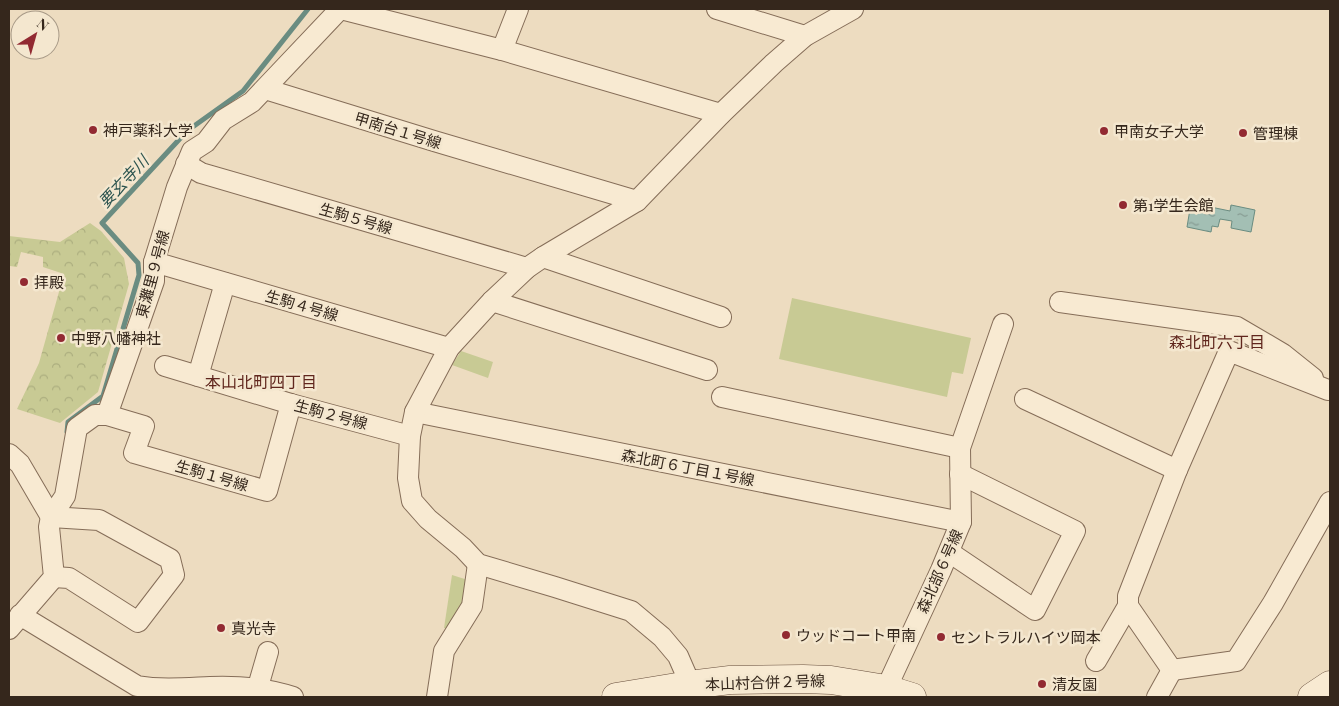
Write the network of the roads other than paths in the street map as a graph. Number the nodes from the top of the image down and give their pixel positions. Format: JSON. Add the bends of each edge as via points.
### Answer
{"nodes":[{"id":1,"x":341,"y":9,"type":"edge"},
{"id":2,"x":518,"y":9,"type":"edge"},
{"id":3,"x":717,"y":9,"type":"edge"},
{"id":4,"x":853,"y":9,"type":"edge"},
{"id":5,"x":805,"y":36,"type":"junction"},
{"id":6,"x":502,"y":50,"type":"junction"},
{"id":7,"x":265,"y":89,"type":"junction"},
{"id":8,"x":721,"y":114,"type":"junction"},
{"id":9,"x":186,"y":164,"type":"junction"},
{"id":10,"x":637,"y":201,"type":"junction"},
{"id":11,"x":154,"y":262,"type":"junction"},
{"id":12,"x":535,"y":263,"type":"junction"},
{"id":13,"x":225,"y":283,"type":"junction"},
{"id":14,"x":492,"y":301,"type":"junction"},
{"id":15,"x":1060,"y":302,"type":"dead end"},
{"id":16,"x":721,"y":317,"type":"dead end"},
{"id":17,"x":1003,"y":324,"type":"dead end"},
{"id":18,"x":449,"y":348,"type":"junction"},
{"id":19,"x":165,"y":366,"type":"dead end"},
{"id":20,"x":707,"y":370,"type":"dead end"},
{"id":21,"x":198,"y":376,"type":"junction"},
{"id":22,"x":1329,"y":391,"type":"edge"},
{"id":23,"x":722,"y":397,"type":"dead end"},
{"id":24,"x":1024,"y":399,"type":"dead end"},
{"id":25,"x":291,"y":404,"type":"junction"},
{"id":26,"x":415,"y":412,"type":"junction"},
{"id":27,"x":107,"y":415,"type":"junction"},
{"id":28,"x":410,"y":436,"type":"junction"},
{"id":29,"x":960,"y":448,"type":"junction"},
{"id":30,"x":9,"y":454,"type":"edge"},
{"id":31,"x":1177,"y":470,"type":"junction"},
{"id":32,"x":960,"y":474,"type":"junction"},
{"id":33,"x":1330,"y":502,"type":"edge"},
{"id":34,"x":48,"y":512,"type":"junction"},
{"id":35,"x":961,"y":522,"type":"junction"},
{"id":36,"x":949,"y":552,"type":"junction"},
{"id":37,"x":478,"y":564,"type":"junction"},
{"id":38,"x":54,"y":577,"type":"junction"},
{"id":39,"x":1128,"y":606,"type":"junction"},
{"id":40,"x":14,"y":622,"type":"edge"},
{"id":41,"x":268,"y":652,"type":"dead end"},
{"id":42,"x":1096,"y":661,"type":"dead end"},
{"id":43,"x":1172,"y":670,"type":"junction"},
{"id":44,"x":1330,"y":685,"type":"edge"},
{"id":45,"x":257,"y":690,"type":"junction"},
{"id":46,"x":692,"y":691,"type":"edge"},
{"id":47,"x":884,"y":693,"type":"edge"},
{"id":48,"x":294,"y":697,"type":"edge"},
{"id":49,"x":437,"y":697,"type":"edge"},
{"id":50,"x":616,"y":697,"type":"edge"},
{"id":51,"x":912,"y":697,"type":"edge"},
{"id":52,"x":1157,"y":697,"type":"edge"},
{"id":53,"x":1312,"y":697,"type":"edge"}],
"edges":[{"from":1,"to":6,"type":"street"},
{"from":1,"to":7,"type":"street"},
{"from":2,"to":6,"type":"street"},
{"from":3,"to":5,"type":"street"},
{"from":4,"to":5,"type":"street"},
{"from":5,"to":8,"type":"street"},
{"from":6,"to":8,"type":"street"},
{"from":7,"to":9,"type":"street","name":"東灘里９号線","via":[[252,102],[223,120],[206,142],[192,151]]},
{"from":7,"to":10,"type":"street","name":"甲南台１号線"},
{"from":8,"to":10,"type":"street"},
{"from":9,"to":11,"type":"street","name":"東灘里９号線"},
{"from":9,"to":12,"type":"street","name":"生駒５号線","via":[[200,173]]},
{"from":10,"to":12,"type":"street"},
{"from":11,"to":13,"type":"street","name":"生駒４号線"},
{"from":11,"to":27,"type":"street","name":"東灘里９号線","via":[[154,280]]},
{"from":12,"to":14,"type":"street"},
{"from":12,"to":16,"type":"street","name":"生駒５号線"},
{"from":13,"to":18,"type":"street","name":"生駒４号線"},
{"from":13,"to":21,"type":"street"},
{"from":14,"to":18,"type":"street"},
{"from":14,"to":20,"type":"street"},
{"from":15,"to":22,"type":"street","via":[[1237,327],[1283,354]]},
{"from":17,"to":29,"type":"street","name":"森北部６号線"},
{"from":18,"to":26,"type":"street"},
{"from":19,"to":21,"type":"street","name":"生駒２号線"},
{"from":21,"to":25,"type":"street","name":"生駒２号線"},
{"from":22,"to":31,"type":"street","via":[[1229,351]]},
{"from":23,"to":29,"type":"street"},
{"from":24,"to":31,"type":"street"},
{"from":25,"to":27,"type":"street","name":"生駒１号線","via":[[267,491],[134,453],[144,426]]},
{"from":25,"to":28,"type":"street","name":"生駒２号線"},
{"from":26,"to":28,"type":"street"},
{"from":26,"to":35,"type":"street","name":"森北町６丁目１号線"},
{"from":27,"to":34,"type":"street","via":[[95,416],[78,428],[65,496]]},
{"from":28,"to":37,"type":"street","via":[[408,478],[412,501]]},
{"from":29,"to":32,"type":"street","name":"森北部６号線"},
{"from":30,"to":34,"type":"street","via":[[20,464]]},
{"from":31,"to":39,"type":"street","via":[[1128,596]]},
{"from":32,"to":35,"type":"street","name":"森北部６号線"},
{"from":32,"to":36,"type":"street","via":[[1076,531],[1035,610]]},
{"from":33,"to":43,"type":"street","via":[[1236,661]]},
{"from":34,"to":38,"type":"street"},
{"from":34,"to":38,"type":"street","via":[[99,520],[170,559],[174,574],[138,622],[69,578]]},
{"from":35,"to":36,"type":"street","name":"森北部６号線"},
{"from":36,"to":47,"type":"street","name":"森北部６号線"},
{"from":37,"to":46,"type":"street","via":[[631,612],[662,637],[678,656]]},
{"from":37,"to":49,"type":"street","via":[[472,606],[444,651]]},
{"from":38,"to":40,"type":"street"},
{"from":39,"to":42,"type":"street"},
{"from":39,"to":43,"type":"street"},
{"from":40,"to":45,"type":"street","via":[[137,686]]},
{"from":41,"to":45,"type":"street"},
{"from":43,"to":52,"type":"street"},
{"from":44,"to":53,"type":"street"},
{"from":45,"to":48,"type":"street"},
{"from":46,"to":47,"type":"street","name":"本山村合併２号線","via":[[730,680],[831,680]]},
{"from":46,"to":50,"type":"street","name":"本山村合併２号線"},
{"from":47,"to":51,"type":"street","name":"本山村合併２号線"}]}
